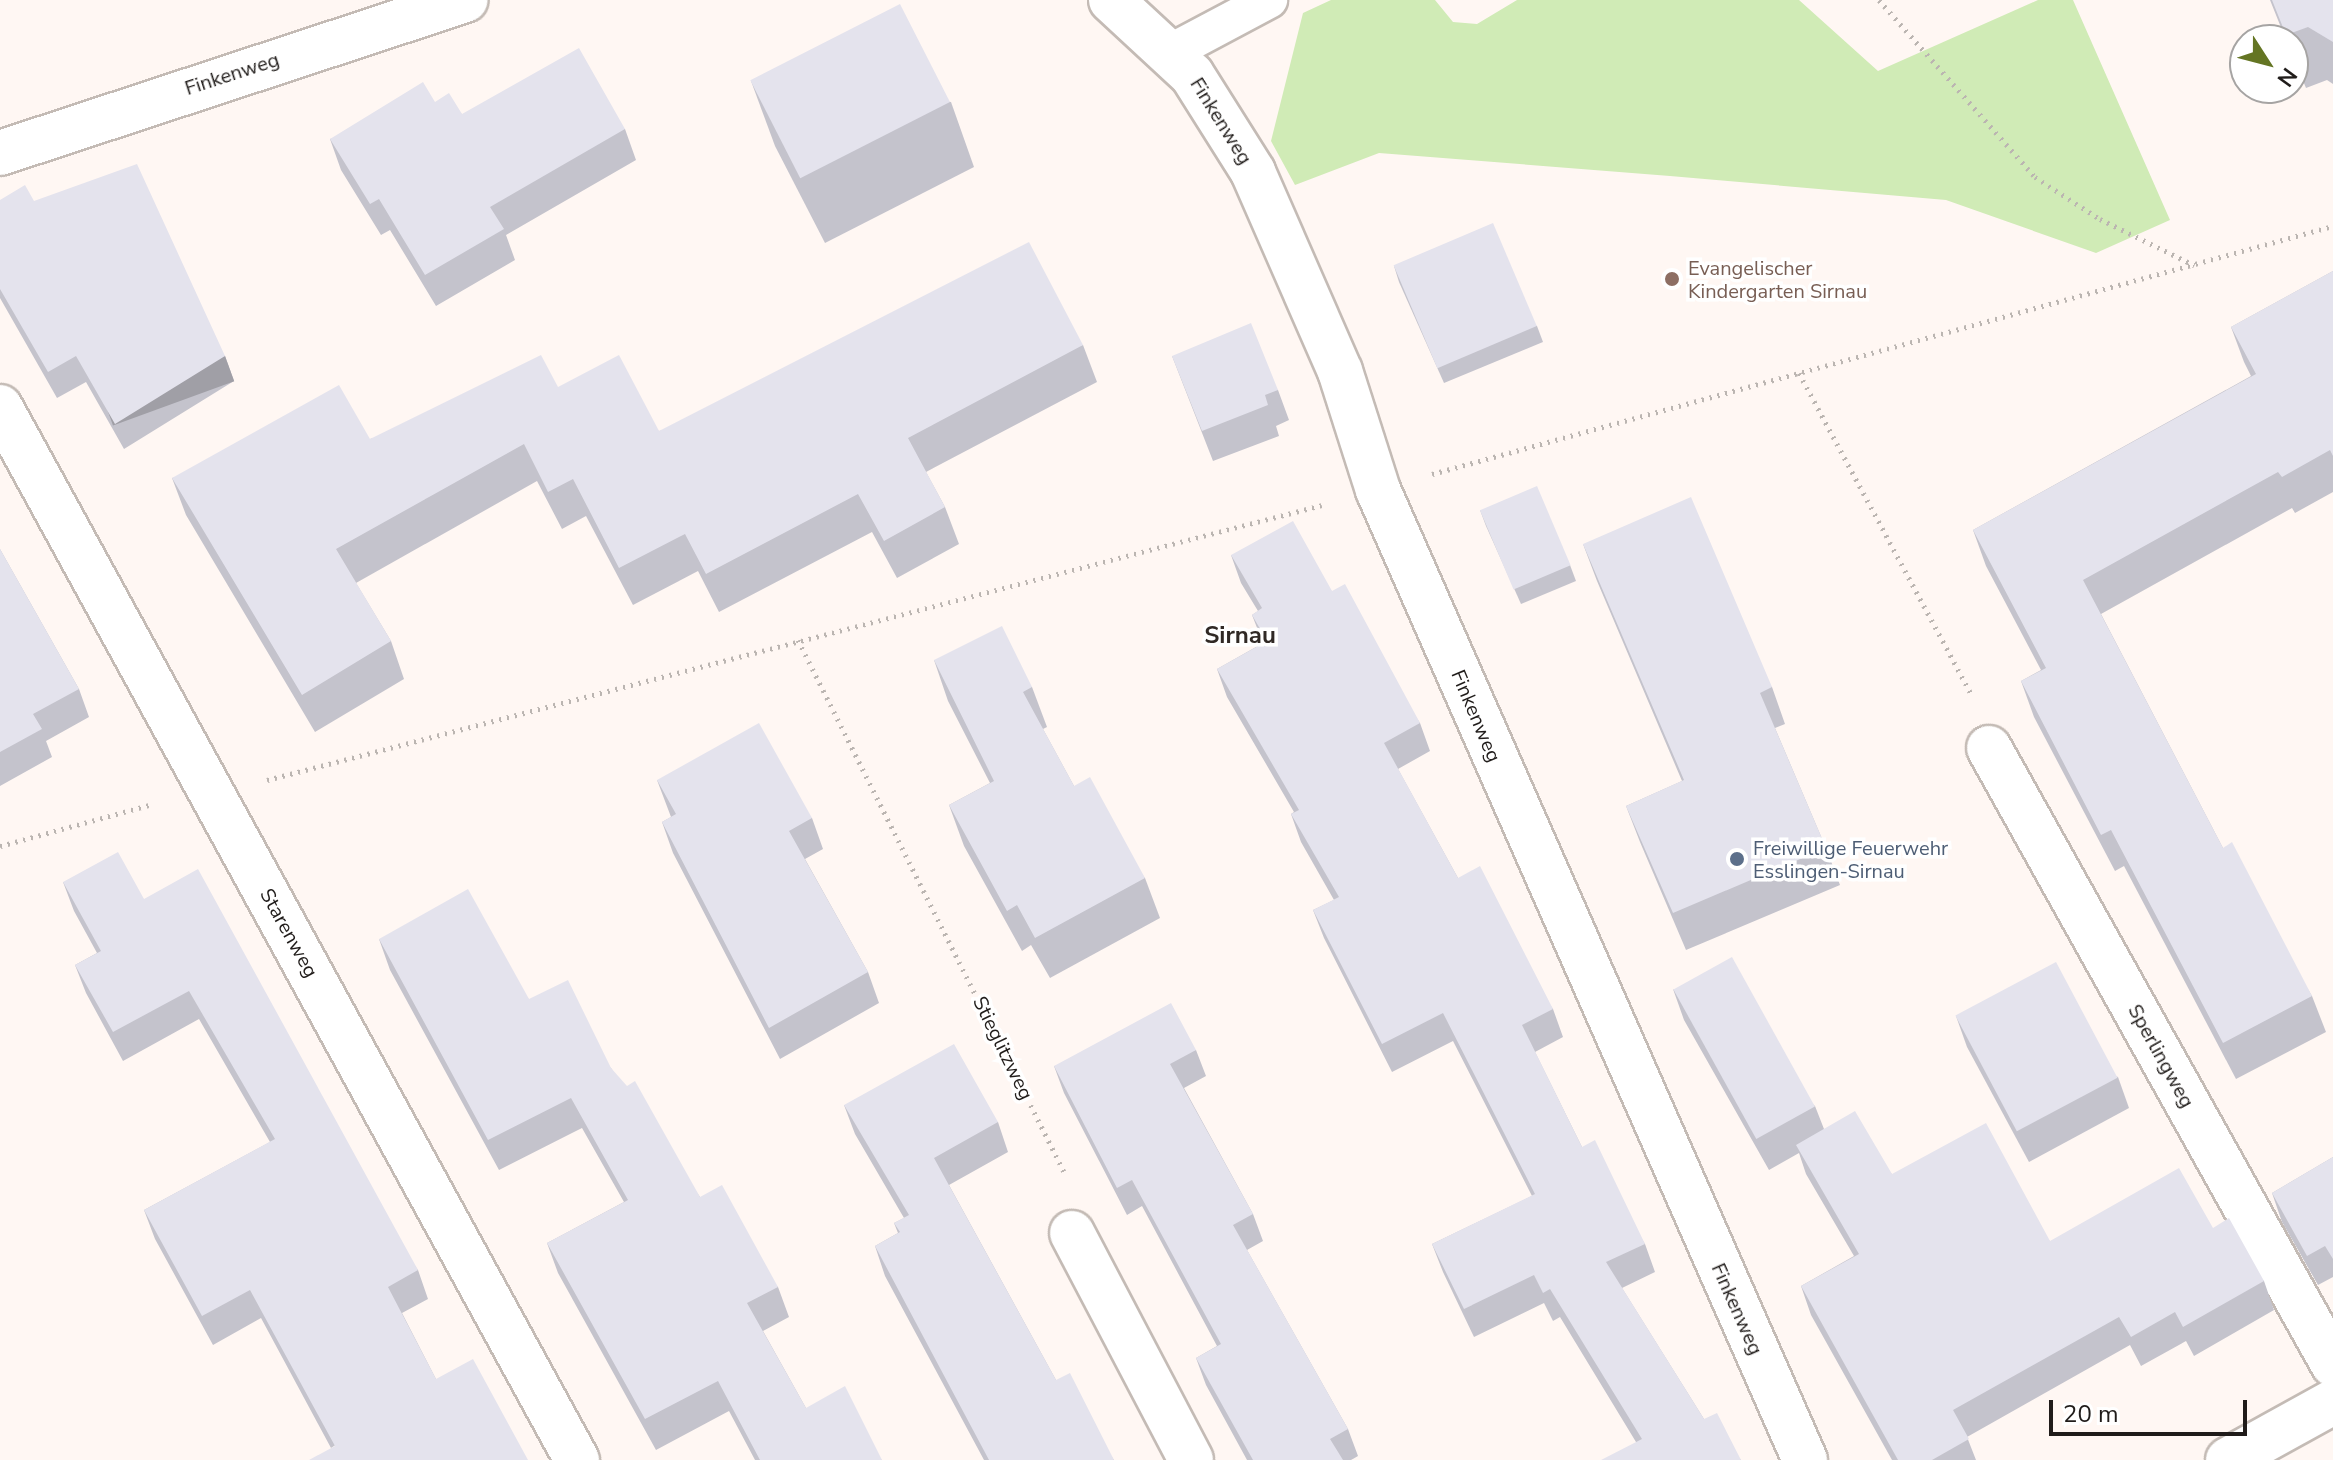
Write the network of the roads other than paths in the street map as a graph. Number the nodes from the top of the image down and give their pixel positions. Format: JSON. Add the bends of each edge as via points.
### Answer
{"nodes":[{"id":1,"x":466,"y":0,"type":"edge"},
{"id":2,"x":1111,"y":0,"type":"edge"},
{"id":3,"x":1269,"y":0,"type":"edge"},
{"id":4,"x":1173,"y":51,"type":"junction"},
{"id":5,"x":0,"y":153,"type":"edge"},
{"id":6,"x":0,"y":407,"type":"edge"},
{"id":7,"x":1989,"y":748,"type":"road end"},
{"id":8,"x":1072,"y":1233,"type":"road end"},
{"id":9,"x":2333,"y":1364,"type":"edge"},
{"id":10,"x":2333,"y":1402,"type":"edge"},
{"id":11,"x":577,"y":1460,"type":"edge"},
{"id":12,"x":1191,"y":1460,"type":"edge"},
{"id":13,"x":1805,"y":1460,"type":"edge"},
{"id":14,"x":2228,"y":1460,"type":"edge"}],
"edges":[{"from":1,"to":5,"type":"street","name":"Finkenweg"},
{"from":2,"to":4,"type":"street","name":"Finkenweg"},
{"from":3,"to":4,"type":"lane"},
{"from":4,"to":13,"type":"street","name":"Finkenweg","via":[[1217,108],[1253,172],[1340,371],[1378,490]]},
{"from":6,"to":11,"type":"street","name":"Starenweg"},
{"from":7,"to":9,"type":"street","name":"Sperlingweg"},
{"from":8,"to":12,"type":"street"},
{"from":10,"to":14,"type":"street"}]}
